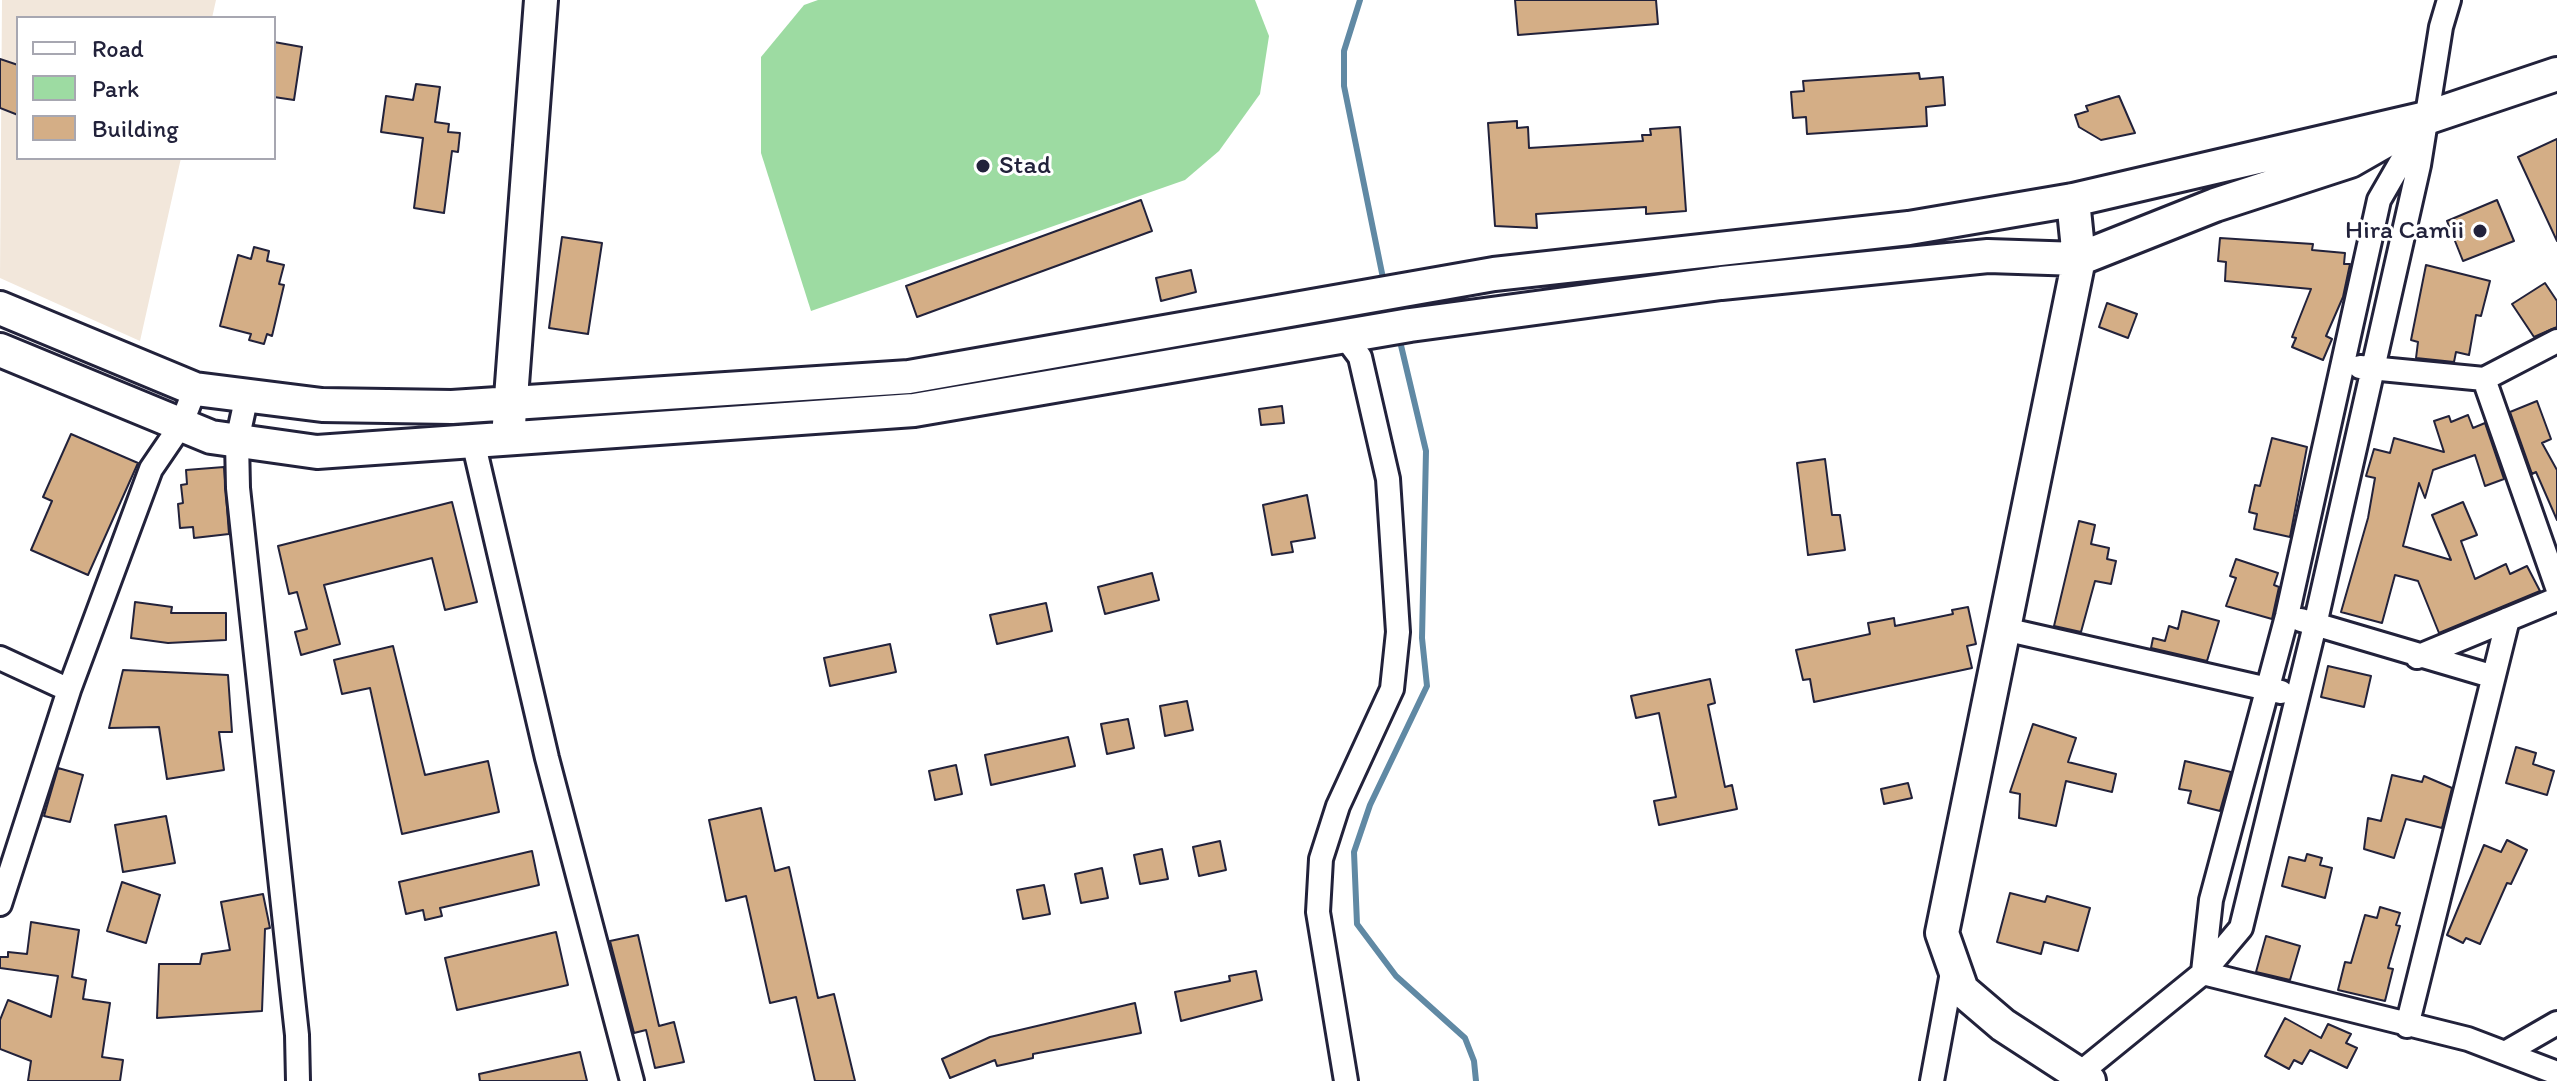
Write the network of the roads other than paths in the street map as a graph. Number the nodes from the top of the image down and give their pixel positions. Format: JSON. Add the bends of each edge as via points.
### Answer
{"nodes":[{"id":1,"x":541,"y":0,"type":"edge"},
{"id":2,"x":2449,"y":0,"type":"edge"},
{"id":3,"x":2557,"y":74,"type":"edge"},
{"id":4,"x":2426,"y":118,"type":"junction"},
{"id":5,"x":2073,"y":200,"type":"junction"},
{"id":6,"x":2079,"y":259,"type":"junction"},
{"id":7,"x":0,"y":308,"type":"edge"},
{"id":8,"x":1359,"y":334,"type":"junction"},
{"id":9,"x":2557,"y":341,"type":"edge"},
{"id":10,"x":0,"y":350,"type":"edge"},
{"id":11,"x":2343,"y":363,"type":"junction"},
{"id":12,"x":2373,"y":370,"type":"junction"},
{"id":13,"x":2484,"y":379,"type":"junction"},
{"id":14,"x":195,"y":389,"type":"junction"},
{"id":15,"x":247,"y":395,"type":"junction"},
{"id":16,"x":512,"y":403,"type":"junction"},
{"id":17,"x":181,"y":425,"type":"junction"},
{"id":18,"x":506,"y":439,"type":"junction"},
{"id":19,"x":237,"y":441,"type":"junction"},
{"id":20,"x":473,"y":441,"type":"junction"},
{"id":21,"x":2557,"y":587,"type":"edge"},
{"id":22,"x":2557,"y":599,"type":"edge"},
{"id":23,"x":2287,"y":616,"type":"junction"},
{"id":24,"x":2508,"y":619,"type":"junction"},
{"id":25,"x":2315,"y":625,"type":"junction"},
{"id":26,"x":2004,"y":629,"type":"junction"},
{"id":27,"x":2417,"y":657,"type":"junction"},
{"id":28,"x":0,"y":658,"type":"edge"},
{"id":29,"x":2491,"y":676,"type":"junction"},
{"id":30,"x":69,"y":690,"type":"junction"},
{"id":31,"x":2267,"y":690,"type":"junction"},
{"id":32,"x":2298,"y":695,"type":"junction"},
{"id":33,"x":0,"y":904,"type":"edge"},
{"id":34,"x":1953,"y":966,"type":"junction"},
{"id":35,"x":2203,"y":973,"type":"junction"},
{"id":36,"x":2557,"y":1023,"type":"edge"},
{"id":37,"x":2407,"y":1026,"type":"junction"},
{"id":38,"x":2505,"y":1053,"type":"junction"},
{"id":39,"x":2557,"y":1073,"type":"edge"},
{"id":40,"x":2084,"y":1077,"type":"edge"},
{"id":41,"x":298,"y":1081,"type":"edge"},
{"id":42,"x":632,"y":1081,"type":"edge"},
{"id":43,"x":1346,"y":1081,"type":"edge"},
{"id":44,"x":1932,"y":1081,"type":"edge"}],
"edges":[{"from":1,"to":16,"type":"street"},
{"from":2,"to":4,"type":"street"},
{"from":3,"to":4,"type":"street"},
{"from":4,"to":5,"type":"street"},
{"from":4,"to":6,"type":"street","via":[[2350,161],[2215,205]]},
{"from":4,"to":11,"type":"street","via":[[2379,200]]},
{"from":4,"to":12,"type":"street"},
{"from":5,"to":6,"type":"street"},
{"from":5,"to":16,"type":"street","via":[[1909,228],[1494,274],[909,377]]},
{"from":6,"to":8,"type":"street","via":[[1988,256],[1721,283]]},
{"from":6,"to":26,"type":"street"},
{"from":7,"to":14,"type":"street"},
{"from":8,"to":18,"type":"street","via":[[914,410]]},
{"from":8,"to":43,"type":"street","via":[[1388,479],[1398,632],[1392,689],[1338,806],[1321,859],[1318,912]]},
{"from":9,"to":13,"type":"street"},
{"from":10,"to":17,"type":"street"},
{"from":11,"to":12,"type":"street"},
{"from":11,"to":23,"type":"street"},
{"from":12,"to":13,"type":"street"},
{"from":12,"to":25,"type":"street"},
{"from":13,"to":21,"type":"street"},
{"from":14,"to":15,"type":"street"},
{"from":14,"to":17,"type":"street"},
{"from":15,"to":16,"type":"street","via":[[322,405]]},
{"from":15,"to":19,"type":"street"},
{"from":16,"to":18,"type":"street"},
{"from":17,"to":19,"type":"street"},
{"from":17,"to":30,"type":"street","via":[[151,469]]},
{"from":18,"to":20,"type":"street"},
{"from":19,"to":20,"type":"street","via":[[317,452]]},
{"from":19,"to":41,"type":"street"},
{"from":20,"to":42,"type":"street","via":[[547,758]]},
{"from":22,"to":24,"type":"street"},
{"from":23,"to":25,"type":"street"},
{"from":23,"to":31,"type":"street"},
{"from":24,"to":27,"type":"street"},
{"from":24,"to":29,"type":"street"},
{"from":25,"to":27,"type":"street"},
{"from":25,"to":32,"type":"street"},
{"from":26,"to":31,"type":"street"},
{"from":26,"to":34,"type":"street","via":[[1942,933]]},
{"from":27,"to":29,"type":"street"},
{"from":28,"to":30,"type":"street"},
{"from":29,"to":37,"type":"street"},
{"from":30,"to":33,"type":"street"},
{"from":31,"to":32,"type":"street"},
{"from":31,"to":35,"type":"street","via":[[2211,900]]},
{"from":32,"to":35,"type":"street","via":[[2241,928]]},
{"from":34,"to":40,"type":"street","via":[[1962,990],[2003,1025]]},
{"from":34,"to":44,"type":"street"},
{"from":35,"to":37,"type":"street"},
{"from":35,"to":40,"type":"street"},
{"from":36,"to":38,"type":"street"},
{"from":37,"to":38,"type":"street"},
{"from":38,"to":39,"type":"street"}]}
